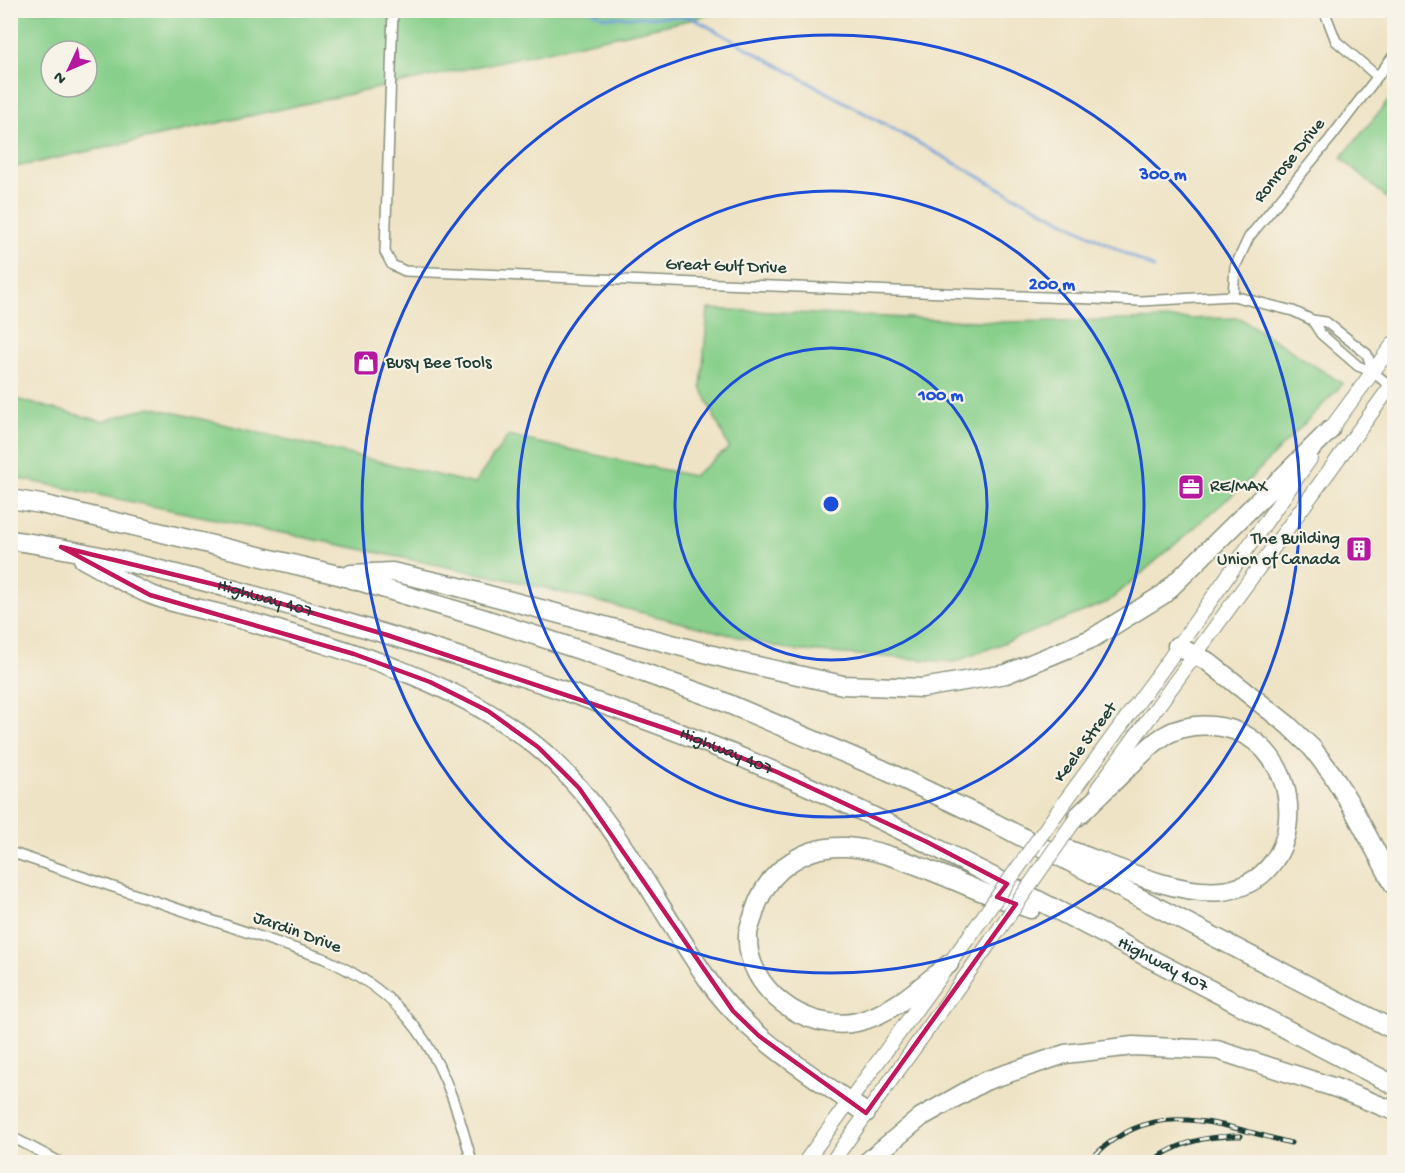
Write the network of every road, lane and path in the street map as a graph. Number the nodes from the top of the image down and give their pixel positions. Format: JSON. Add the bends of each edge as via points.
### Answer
{"nodes":[{"id":1,"x":393,"y":10,"type":"edge"},
{"id":2,"x":1324,"y":10,"type":"edge"},
{"id":3,"x":1395,"y":56,"type":"edge"},
{"id":4,"x":1377,"y":76,"type":"junction"},
{"id":5,"x":1233,"y":296,"type":"junction"},
{"id":6,"x":1312,"y":320,"type":"junction"},
{"id":7,"x":1395,"y":344,"type":"edge"},
{"id":8,"x":1373,"y":372,"type":"junction"},
{"id":9,"x":1393,"y":386,"type":"edge"},
{"id":10,"x":1330,"y":430,"type":"junction"},
{"id":11,"x":10,"y":499,"type":"edge"},
{"id":12,"x":10,"y":540,"type":"edge"},
{"id":13,"x":61,"y":547,"type":"junction"},
{"id":14,"x":338,"y":575,"type":"junction"},
{"id":15,"x":1177,"y":646,"type":"junction"},
{"id":16,"x":1195,"y":655,"type":"junction"},
{"id":17,"x":1077,"y":817,"type":"junction"},
{"id":18,"x":995,"y":823,"type":"junction"},
{"id":19,"x":10,"y":852,"type":"edge"},
{"id":20,"x":1395,"y":885,"type":"edge"},
{"id":21,"x":1102,"y":933,"type":"junction"},
{"id":22,"x":949,"y":964,"type":"junction"},
{"id":23,"x":1395,"y":1030,"type":"edge"},
{"id":24,"x":1395,"y":1085,"type":"edge"},
{"id":25,"x":849,"y":1101,"type":"junction"},
{"id":26,"x":1395,"y":1111,"type":"edge"},
{"id":27,"x":866,"y":1113,"type":"junction"},
{"id":28,"x":10,"y":1136,"type":"edge"},
{"id":29,"x":60,"y":1162,"type":"edge"},
{"id":30,"x":472,"y":1162,"type":"edge"},
{"id":31,"x":805,"y":1162,"type":"edge"},
{"id":32,"x":832,"y":1162,"type":"edge"},
{"id":33,"x":867,"y":1162,"type":"edge"}],
"edges":[{"from":1,"to":5,"type":"street","name":"Great Gulf Drive","via":[[385,252],[392,265],[405,271],[1141,301]]},
{"from":2,"to":4,"type":"street","via":[[1336,41]]},
{"from":3,"to":4,"type":"street","name":"Ronrose Drive"},
{"from":4,"to":5,"type":"street","name":"Ronrose Drive","via":[[1249,237],[1235,267]]},
{"from":5,"to":6,"type":"street","name":"Great Gulf Drive"},
{"from":6,"to":8,"type":"street","name":"Great Gulf Drive","via":[[1321,334],[1358,366]]},
{"from":6,"to":8,"type":"street","name":"Great Gulf Drive","via":[[1326,322],[1367,354]]},
{"from":7,"to":8,"type":"main road","name":"Keele Street"},
{"from":8,"to":9,"type":"street"},
{"from":8,"to":10,"type":"main road","name":"Keele Street"},
{"from":9,"to":16,"type":"main road","name":"Keele Street"},
{"from":10,"to":14,"type":"highway","via":[[1164,594],[1091,639],[1006,674],[922,688],[843,685],[392,572]]},
{"from":10,"to":15,"type":"main road","name":"Keele Street"},
{"from":11,"to":14,"type":"highway"},
{"from":12,"to":13,"type":"highway","name":"Highway 407"},
{"from":13,"to":21,"type":"highway","name":"Highway 407","via":[[225,587],[387,635],[531,680],[679,733],[828,795]]},
{"from":13,"to":25,"type":"highway","via":[[150,595],[354,654],[430,682],[488,711],[538,747],[579,788],[733,1011],[759,1036]]},
{"from":14,"to":18,"type":"highway","via":[[492,621],[688,688],[884,770]]},
{"from":15,"to":16,"type":"highway"},
{"from":15,"to":22,"type":"main road","name":"Keele Street","bridge":true},
{"from":16,"to":17,"type":"main road","name":"Keele Street"},
{"from":16,"to":20,"type":"highway","via":[[1245,689],[1312,748],[1338,784]]},
{"from":17,"to":18,"type":"highway","via":[[1164,737],[1180,729],[1210,725],[1249,736],[1273,758],[1285,786],[1289,823],[1276,857],[1252,881],[1223,891],[1172,887]]},
{"from":17,"to":27,"type":"main road","name":"Keele Street","bridge":true},
{"from":18,"to":23,"type":"highway"},
{"from":19,"to":30,"type":"street","name":"Jardin Drive","via":[[323,958],[364,978],[399,1007],[435,1057]]},
{"from":21,"to":22,"type":"highway","via":[[920,867],[847,847],[824,848],[801,856],[777,872],[757,900],[748,934],[752,963],[771,993],[797,1014],[827,1024],[857,1022],[883,1012]]},
{"from":21,"to":24,"type":"highway","name":"Highway 407"},
{"from":22,"to":25,"type":"main road","name":"Keele Street"},
{"from":25,"to":27,"type":"highway"},
{"from":25,"to":31,"type":"main road","name":"Keele Street"},
{"from":26,"to":33,"type":"highway","via":[[1217,1050],[1133,1046],[1065,1054],[985,1082],[921,1117]]},
{"from":27,"to":32,"type":"main road","name":"Keele Street"},
{"from":28,"to":29,"type":"street"}]}
